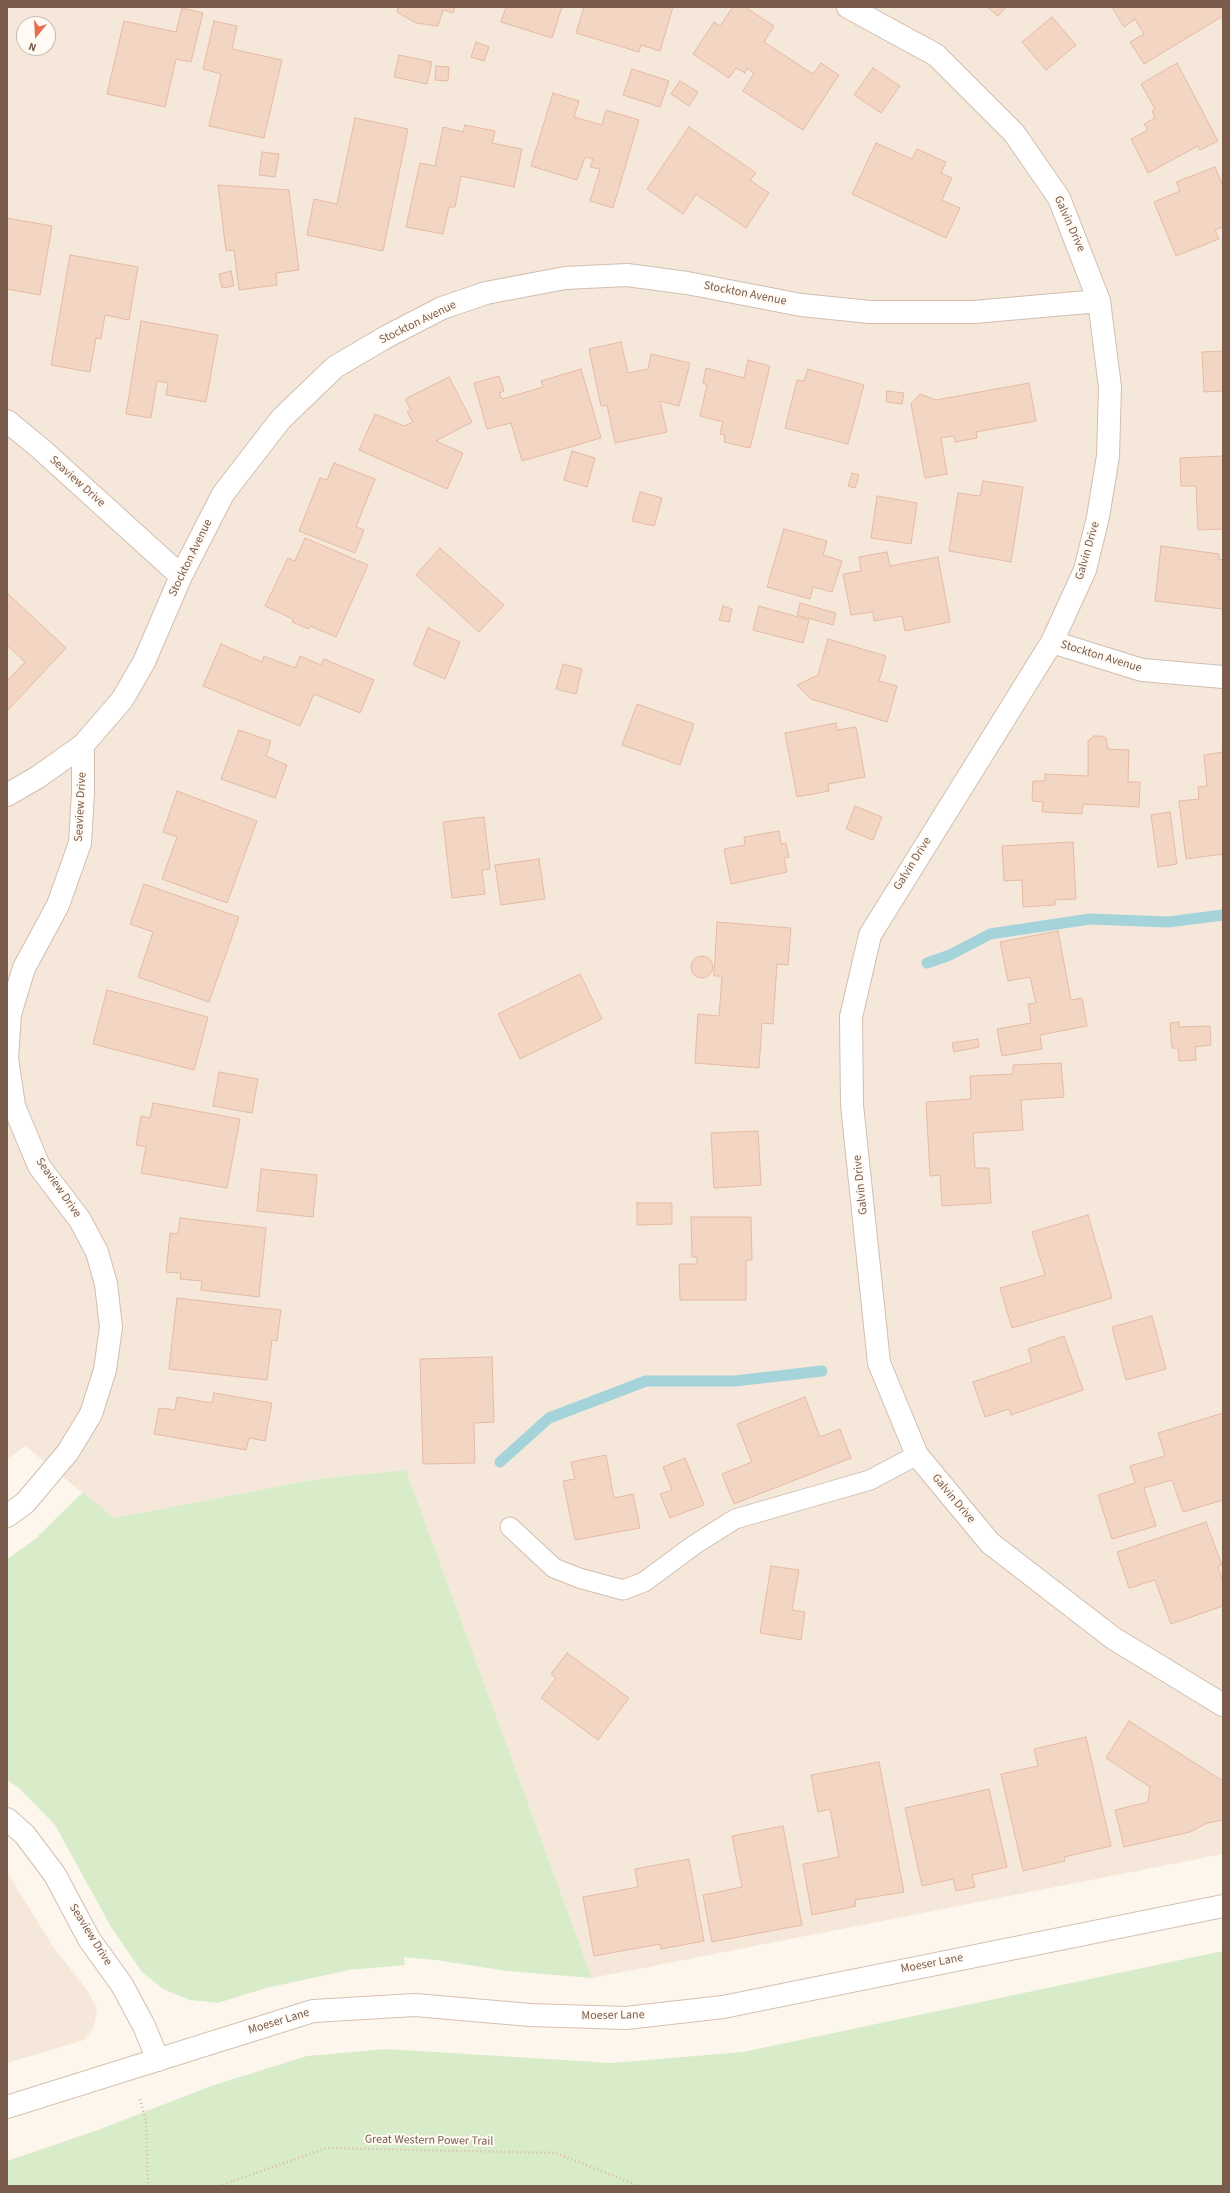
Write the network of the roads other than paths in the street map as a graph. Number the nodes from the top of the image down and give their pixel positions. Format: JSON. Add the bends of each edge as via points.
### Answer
{"nodes":[{"id":1,"x":848,"y":7,"type":"edge"},
{"id":2,"x":1099,"y":301,"type":"junction"},
{"id":3,"x":7,"y":421,"type":"edge"},
{"id":4,"x":180,"y":576,"type":"junction"},
{"id":5,"x":1052,"y":642,"type":"junction"},
{"id":6,"x":1223,"y":677,"type":"edge"},
{"id":7,"x":83,"y":745,"type":"junction"},
{"id":8,"x":7,"y":795,"type":"edge"},
{"id":9,"x":917,"y":1455,"type":"junction"},
{"id":10,"x":7,"y":1516,"type":"edge"},
{"id":11,"x":510,"y":1527,"type":"dead end"},
{"id":12,"x":1223,"y":1705,"type":"edge"},
{"id":13,"x":7,"y":1819,"type":"edge"},
{"id":14,"x":1223,"y":1906,"type":"edge"},
{"id":15,"x":158,"y":2060,"type":"junction"},
{"id":16,"x":7,"y":2107,"type":"edge"}],
"edges":[{"from":1,"to":2,"type":"street","name":"Galvin Drive","via":[[936,55],[1014,133],[1060,198]]},
{"from":2,"to":4,"type":"street","name":"Stockton Avenue","via":[[974,312],[870,312],[801,305],[687,283],[627,275],[565,278],[486,293],[442,308],[335,367],[281,420],[223,494]]},
{"from":2,"to":5,"type":"street","name":"Galvin Drive","via":[[1110,387],[1108,456],[1098,518],[1085,570]]},
{"from":3,"to":4,"type":"street","name":"Seaview Drive"},
{"from":4,"to":7,"type":"street","name":"Stockton Avenue","via":[[144,662],[122,700]]},
{"from":5,"to":6,"type":"street","name":"Stockton Avenue","via":[[1142,670]]},
{"from":5,"to":9,"type":"street","name":"Galvin Drive","via":[[870,935],[851,1017],[852,1105],[878,1363]]},
{"from":7,"to":8,"type":"street","name":"Stockton Avenue","via":[[38,777]]},
{"from":7,"to":10,"type":"street","name":"Seaview Drive","via":[[80,843],[58,905],[24,968],[10,1014],[7,1058],[14,1106],[39,1166],[80,1220],[97,1252],[106,1284],[111,1327],[105,1370],[91,1414],[68,1452],[25,1504]]},
{"from":9,"to":11,"type":"lane","via":[[870,1480],[735,1519],[694,1545],[650,1579],[623,1590],[554,1568]]},
{"from":9,"to":12,"type":"street","name":"Galvin Drive","via":[[990,1543],[1113,1638]]},
{"from":13,"to":15,"type":"street","name":"Seaview Drive","via":[[25,1835],[55,1875],[89,1939],[122,1985],[144,2026]]},
{"from":14,"to":15,"type":"street","name":"Moeser Lane","via":[[723,2007],[626,2018],[530,2015],[415,2005],[313,2012]]},
{"from":15,"to":16,"type":"street","name":"Moeser Lane"}]}
